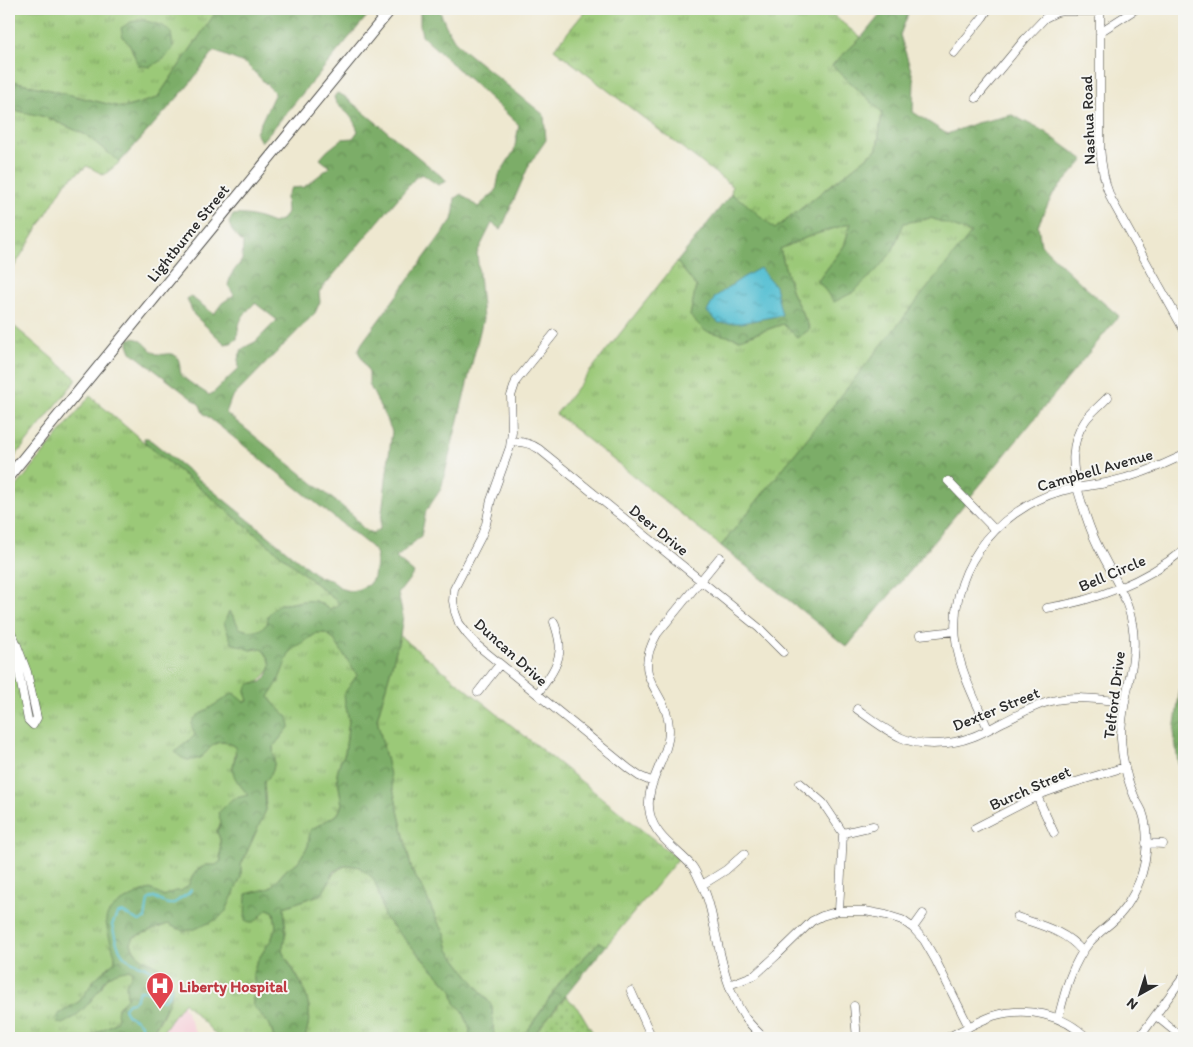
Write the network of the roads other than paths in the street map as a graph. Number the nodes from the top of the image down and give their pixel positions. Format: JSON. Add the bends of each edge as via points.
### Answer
{"nodes":[{"id":1,"x":391,"y":9,"type":"edge"},
{"id":2,"x":988,"y":9,"type":"edge"},
{"id":3,"x":1136,"y":9,"type":"edge"},
{"id":4,"x":1100,"y":10,"type":"edge"},
{"id":5,"x":1100,"y":32,"type":"junction"},
{"id":6,"x":954,"y":53,"type":"dead end"},
{"id":7,"x":976,"y":98,"type":"dead end"},
{"id":8,"x":1184,"y":329,"type":"edge"},
{"id":9,"x":554,"y":334,"type":"dead end"},
{"id":10,"x":1108,"y":397,"type":"dead end"},
{"id":11,"x":511,"y":442,"type":"junction"},
{"id":12,"x":1184,"y":454,"type":"edge"},
{"id":13,"x":9,"y":476,"type":"edge"},
{"id":14,"x":948,"y":481,"type":"dead end"},
{"id":15,"x":1077,"y":488,"type":"junction"},
{"id":16,"x":995,"y":530,"type":"junction"},
{"id":17,"x":1182,"y":551,"type":"dead end"},
{"id":18,"x":720,"y":557,"type":"dead end"},
{"id":19,"x":700,"y":581,"type":"junction"},
{"id":20,"x":1119,"y":587,"type":"junction"},
{"id":21,"x":1047,"y":608,"type":"dead end"},
{"id":22,"x":554,"y":622,"type":"dead end"},
{"id":23,"x":9,"y":630,"type":"edge"},
{"id":24,"x":955,"y":631,"type":"junction"},
{"id":25,"x":920,"y":634,"type":"dead end"},
{"id":26,"x":9,"y":647,"type":"edge"},
{"id":27,"x":783,"y":652,"type":"dead end"},
{"id":28,"x":500,"y":664,"type":"junction"},
{"id":29,"x":478,"y":692,"type":"dead end"},
{"id":30,"x":537,"y":694,"type":"junction"},
{"id":31,"x":1124,"y":702,"type":"junction"},
{"id":32,"x":857,"y":709,"type":"dead end"},
{"id":33,"x":988,"y":729,"type":"junction"},
{"id":34,"x":1125,"y":767,"type":"junction"},
{"id":35,"x":653,"y":782,"type":"junction"},
{"id":36,"x":800,"y":783,"type":"dead end"},
{"id":37,"x":1038,"y":796,"type":"junction"},
{"id":38,"x":873,"y":826,"type":"dead end"},
{"id":39,"x":975,"y":828,"type":"dead end"},
{"id":40,"x":843,"y":833,"type":"junction"},
{"id":41,"x":1054,"y":833,"type":"dead end"},
{"id":42,"x":1146,"y":843,"type":"junction"},
{"id":43,"x":1163,"y":844,"type":"dead end"},
{"id":44,"x":744,"y":854,"type":"dead end"},
{"id":45,"x":702,"y":885,"type":"junction"},
{"id":46,"x":839,"y":910,"type":"junction"},
{"id":47,"x":923,"y":914,"type":"dead end"},
{"id":48,"x":1017,"y":917,"type":"dead end"},
{"id":49,"x":914,"y":928,"type":"junction"},
{"id":50,"x":1082,"y":951,"type":"junction"},
{"id":51,"x":1184,"y":976,"type":"edge"},
{"id":52,"x":729,"y":985,"type":"junction"},
{"id":53,"x":631,"y":991,"type":"dead end"},
{"id":54,"x":854,"y":1006,"type":"dead end"},
{"id":55,"x":1156,"y":1016,"type":"junction"},
{"id":56,"x":1058,"y":1019,"type":"junction"},
{"id":57,"x":969,"y":1027,"type":"junction"},
{"id":58,"x":652,"y":1038,"type":"edge"},
{"id":59,"x":764,"y":1038,"type":"edge"},
{"id":60,"x":857,"y":1038,"type":"edge"},
{"id":61,"x":947,"y":1038,"type":"edge"},
{"id":62,"x":1087,"y":1038,"type":"edge"},
{"id":63,"x":1139,"y":1038,"type":"edge"},
{"id":64,"x":1183,"y":1038,"type":"edge"}],
"edges":[{"from":1,"to":13,"type":"main road","name":"Lightburne Street"},
{"from":2,"to":6,"type":"street"},
{"from":3,"to":5,"type":"street"},
{"from":4,"to":5,"type":"street","name":"Nashua Road"},
{"from":4,"to":7,"type":"street","via":[[1063,11],[1045,18]]},
{"from":5,"to":8,"type":"street","name":"Nashua Road","via":[[1100,146],[1104,178],[1115,206]]},
{"from":9,"to":11,"type":"street","name":"Duncan Drive","via":[[516,381],[511,396]]},
{"from":10,"to":15,"type":"street","name":"Telford Drive","via":[[1085,420],[1077,439],[1073,460]]},
{"from":11,"to":19,"type":"street","name":"Deer Drive","via":[[526,443],[539,449]]},
{"from":11,"to":28,"type":"street","name":"Duncan Drive","via":[[486,524],[454,589],[453,601],[459,623],[467,634]]},
{"from":12,"to":15,"type":"street","name":"Campbell Avenue","via":[[1155,468]]},
{"from":14,"to":16,"type":"street"},
{"from":15,"to":16,"type":"street","name":"Campbell Avenue","via":[[1029,505]]},
{"from":15,"to":20,"type":"street","name":"Telford Drive","via":[[1088,526]]},
{"from":16,"to":24,"type":"street","name":"Campbell Avenue","via":[[976,553],[964,579],[957,602]]},
{"from":17,"to":20,"type":"street","name":"Bell Circle","via":[[1148,575]]},
{"from":18,"to":19,"type":"street"},
{"from":19,"to":27,"type":"street","name":"Deer Drive","via":[[759,628]]},
{"from":19,"to":35,"type":"street","via":[[657,634],[647,658],[650,682],[667,712],[669,726],[667,744]]},
{"from":20,"to":21,"type":"street","name":"Bell Circle","via":[[1074,603]]},
{"from":20,"to":31,"type":"street","name":"Telford Drive","via":[[1134,636],[1133,661]]},
{"from":22,"to":30,"type":"street","via":[[559,652],[551,674]]},
{"from":23,"to":26,"type":"street","via":[[27,672],[37,718],[33,725],[28,720],[19,673]]},
{"from":24,"to":25,"type":"street"},
{"from":24,"to":33,"type":"street","name":"Campbell Avenue","via":[[961,665]]},
{"from":28,"to":29,"type":"street"},
{"from":28,"to":30,"type":"street","name":"Duncan Drive"},
{"from":30,"to":35,"type":"street","name":"Duncan Drive","via":[[629,769]]},
{"from":31,"to":33,"type":"street","name":"Dexter Street","via":[[1063,699],[1040,705]]},
{"from":31,"to":34,"type":"street","name":"Telford Drive","via":[[1121,730]]},
{"from":32,"to":33,"type":"street","name":"Dexter Street","via":[[901,738],[918,743],[961,740]]},
{"from":34,"to":37,"type":"street","name":"Burch Street"},
{"from":34,"to":42,"type":"street","name":"Telford Drive","via":[[1142,812]]},
{"from":35,"to":45,"type":"street","via":[[650,798],[653,824],[693,868]]},
{"from":36,"to":40,"type":"street","via":[[824,803]]},
{"from":37,"to":39,"type":"street","name":"Burch Street"},
{"from":37,"to":41,"type":"street"},
{"from":38,"to":40,"type":"street"},
{"from":40,"to":46,"type":"street"},
{"from":42,"to":43,"type":"street"},
{"from":42,"to":50,"type":"street","name":"Telford Drive","via":[[1140,880],[1130,900]]},
{"from":44,"to":45,"type":"street"},
{"from":45,"to":52,"type":"street"},
{"from":46,"to":49,"type":"street","via":[[886,915]]},
{"from":46,"to":52,"type":"street","via":[[812,921],[755,975]]},
{"from":47,"to":49,"type":"street"},
{"from":48,"to":50,"type":"street","via":[[1051,928]]},
{"from":49,"to":57,"type":"street","via":[[935,959]]},
{"from":50,"to":56,"type":"street","name":"Telford Drive","via":[[1071,972]]},
{"from":51,"to":55,"type":"street"},
{"from":52,"to":59,"type":"street","via":[[744,1016]]},
{"from":53,"to":58,"type":"street"},
{"from":54,"to":60,"type":"street"},
{"from":55,"to":63,"type":"street"},
{"from":55,"to":64,"type":"street"},
{"from":56,"to":57,"type":"street","via":[[1039,1013],[1019,1012],[995,1016]]},
{"from":56,"to":62,"type":"street"},
{"from":57,"to":61,"type":"street"}]}
